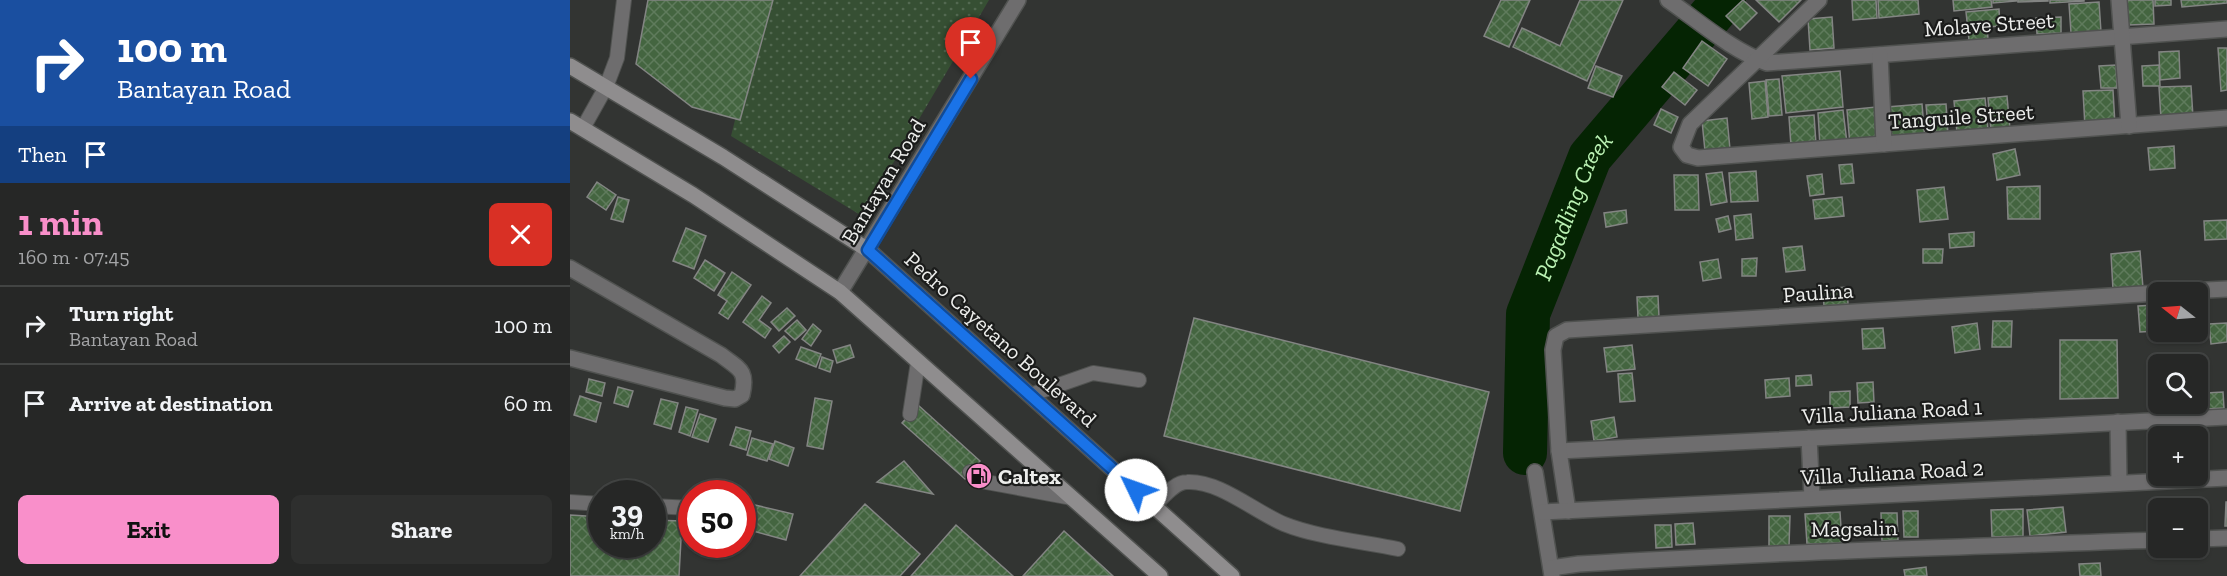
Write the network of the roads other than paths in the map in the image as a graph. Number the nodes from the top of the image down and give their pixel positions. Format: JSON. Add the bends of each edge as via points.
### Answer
{"nodes":[{"id":1,"x":624,"y":0,"type":"edge"},
{"id":2,"x":1018,"y":0,"type":"edge"},
{"id":3,"x":1668,"y":0,"type":"edge"},
{"id":4,"x":1819,"y":0,"type":"edge"},
{"id":5,"x":2119,"y":0,"type":"edge"},
{"id":6,"x":2227,"y":29,"type":"edge"},
{"id":7,"x":2123,"y":36,"type":"junction"},
{"id":8,"x":1880,"y":55,"type":"junction"},
{"id":9,"x":1755,"y":59,"type":"junction"},
{"id":10,"x":570,"y":66,"type":"edge"},
{"id":11,"x":606,"y":87,"type":"junction"},
{"id":12,"x":2227,"y":118,"type":"edge"},
{"id":13,"x":576,"y":125,"type":"edge"},
{"id":14,"x":2129,"y":126,"type":"junction"},
{"id":15,"x":1884,"y":144,"type":"junction"},
{"id":16,"x":868,"y":250,"type":"junction"},
{"id":17,"x":570,"y":268,"type":"edge"},
{"id":18,"x":2227,"y":289,"type":"edge"},
{"id":19,"x":2208,"y":290,"type":"edge"},
{"id":20,"x":840,"y":292,"type":"junction"},
{"id":21,"x":2148,"y":294,"type":"edge"},
{"id":22,"x":570,"y":358,"type":"edge"},
{"id":23,"x":918,"y":362,"type":"junction"},
{"id":24,"x":1139,"y":380,"type":"dead end"},
{"id":25,"x":1030,"y":395,"type":"junction"},
{"id":26,"x":910,"y":414,"type":"dead end"},
{"id":27,"x":2227,"y":417,"type":"edge"},
{"id":28,"x":2118,"y":423,"type":"junction"},
{"id":29,"x":1809,"y":438,"type":"junction"},
{"id":30,"x":1559,"y":451,"type":"junction"},
{"id":31,"x":970,"y":472,"type":"dead end"},
{"id":32,"x":1535,"y":472,"type":"dead end"},
{"id":33,"x":2227,"y":478,"type":"edge"},
{"id":34,"x":2119,"y":483,"type":"junction"},
{"id":35,"x":1072,"y":498,"type":"junction"},
{"id":36,"x":1812,"y":498,"type":"junction"},
{"id":37,"x":570,"y":502,"type":"edge"},
{"id":38,"x":588,"y":503,"type":"edge"},
{"id":39,"x":1154,"y":506,"type":"junction"},
{"id":40,"x":1563,"y":511,"type":"junction"},
{"id":41,"x":1542,"y":512,"type":"junction"},
{"id":42,"x":2227,"y":538,"type":"edge"},
{"id":43,"x":2208,"y":539,"type":"edge"},
{"id":44,"x":2148,"y":540,"type":"edge"},
{"id":45,"x":1398,"y":549,"type":"dead end"},
{"id":46,"x":1551,"y":572,"type":"edge"},
{"id":47,"x":1160,"y":576,"type":"edge"},
{"id":48,"x":1232,"y":576,"type":"edge"}],
"edges":[{"from":1,"to":11,"type":"lane","via":[[617,58]]},
{"from":2,"to":16,"type":"street","name":"Bantayan Road"},
{"from":3,"to":9,"type":"street"},
{"from":4,"to":9,"type":"street"},
{"from":5,"to":7,"type":"street"},
{"from":6,"to":7,"type":"street","name":"Molave Street"},
{"from":7,"to":8,"type":"street","name":"Molave Street"},
{"from":7,"to":14,"type":"street"},
{"from":8,"to":9,"type":"street","name":"Molave Street","via":[[1779,63]]},
{"from":8,"to":15,"type":"street"},
{"from":9,"to":15,"type":"street","name":"Tanguile Street","via":[[1690,124],[1681,147],[1687,155],[1698,158]]},
{"from":10,"to":11,"type":"main road","name":"Pedro Cayetano Boulevard"},
{"from":11,"to":13,"type":"lane"},
{"from":11,"to":16,"type":"main road","name":"Pedro Cayetano Boulevard"},
{"from":12,"to":14,"type":"street","name":"Tanguile Street"},
{"from":13,"to":20,"type":"main road","via":[[693,195]]},
{"from":14,"to":15,"type":"street","name":"Tanguile Street"},
{"from":16,"to":20,"type":"street","name":"Bantayan Road"},
{"from":16,"to":25,"type":"main road","name":"Pedro Cayetano Boulevard"},
{"from":17,"to":22,"type":"street","via":[[721,355],[742,371],[746,380],[742,395],[725,398]]},
{"from":18,"to":19,"type":"street"},
{"from":20,"to":23,"type":"main road"},
{"from":21,"to":30,"type":"street","name":"Paulina","via":[[1567,330],[1556,336],[1553,350]]},
{"from":23,"to":26,"type":"lane"},
{"from":23,"to":35,"type":"main road"},
{"from":24,"to":25,"type":"lane","via":[[1093,374]]},
{"from":25,"to":39,"type":"main road","name":"Pedro Cayetano Boulevard"},
{"from":27,"to":28,"type":"street","name":"Villa Juliana Road 1"},
{"from":28,"to":29,"type":"street","name":"Villa Juliana Road 1"},
{"from":28,"to":34,"type":"street"},
{"from":29,"to":30,"type":"street","name":"Villa Juliana Road 1"},
{"from":29,"to":36,"type":"street"},
{"from":30,"to":40,"type":"street","name":"Paulina"},
{"from":31,"to":35,"type":"lane","via":[[986,482]]},
{"from":32,"to":41,"type":"street"},
{"from":33,"to":34,"type":"street","name":"Villa Juliana Road 2"},
{"from":34,"to":36,"type":"street","name":"Villa Juliana Road 2"},
{"from":35,"to":47,"type":"main road"},
{"from":36,"to":40,"type":"street","name":"Villa Juliana Road 2"},
{"from":37,"to":38,"type":"lane"},
{"from":39,"to":45,"type":"lane","via":[[1178,484],[1198,483],[1222,490],[1284,524]]},
{"from":39,"to":48,"type":"main road","name":"Pedro Cayetano Boulevard"},
{"from":40,"to":41,"type":"street"},
{"from":41,"to":46,"type":"street"},
{"from":42,"to":43,"type":"street"},
{"from":44,"to":46,"type":"street","name":"Magsalin","via":[[1802,551],[1579,564]]}]}
